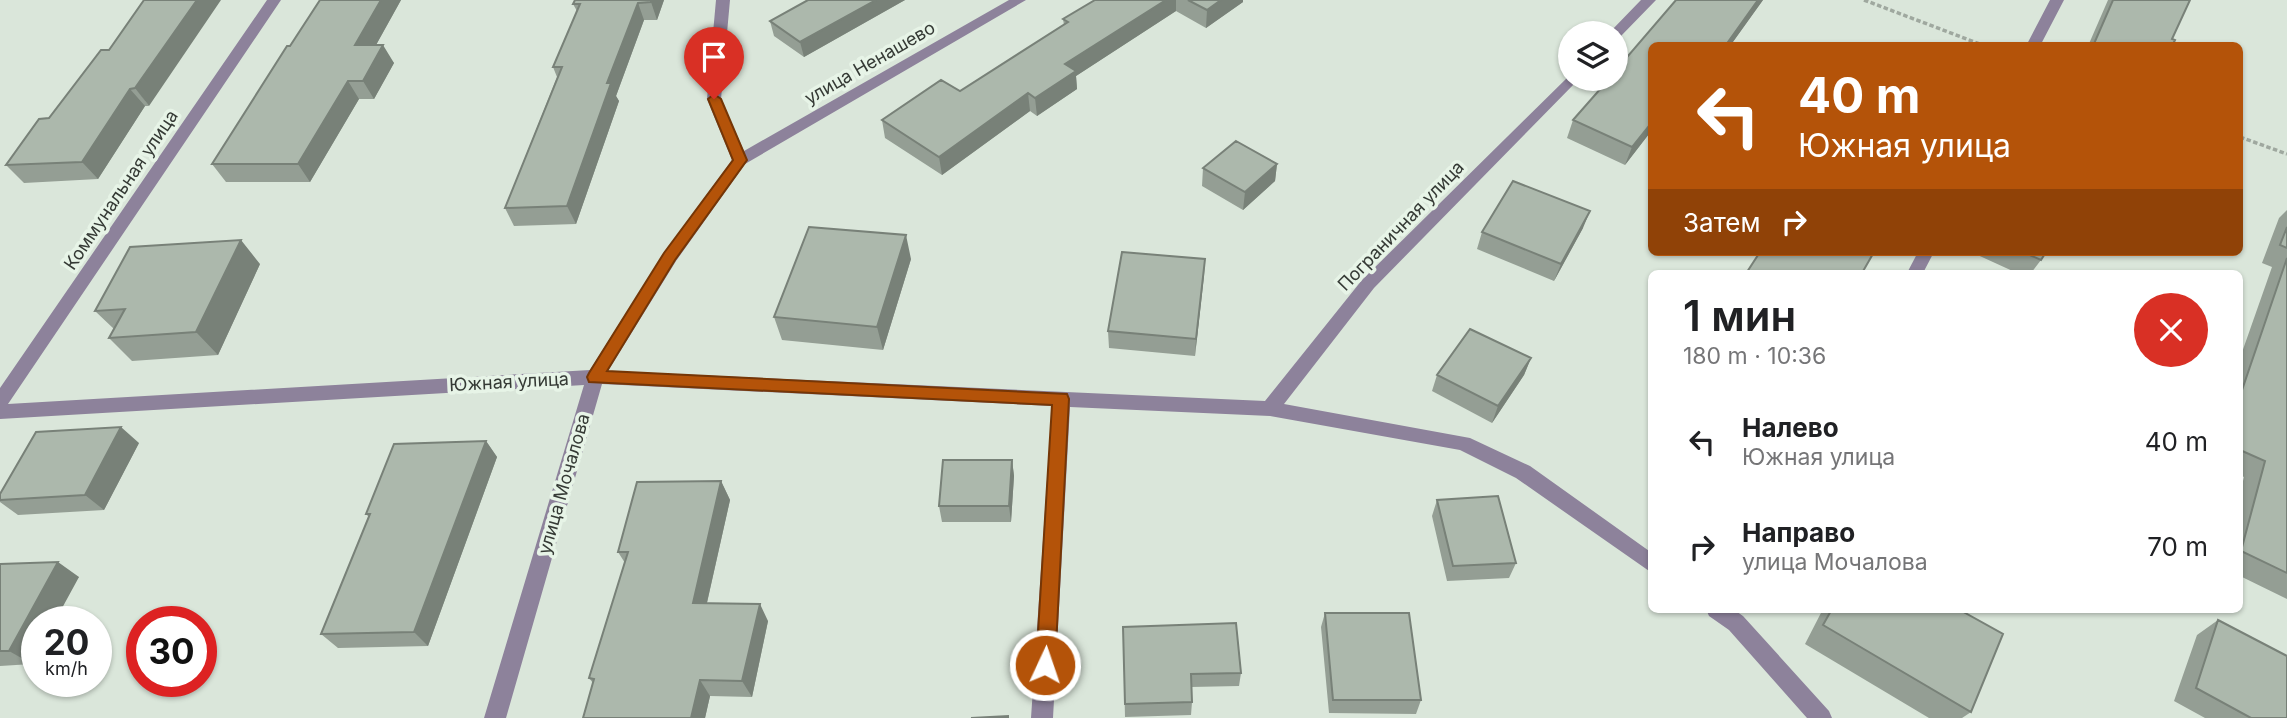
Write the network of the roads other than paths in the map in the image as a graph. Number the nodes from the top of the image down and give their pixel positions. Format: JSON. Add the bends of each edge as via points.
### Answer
{"nodes":[{"id":1,"x":274,"y":0,"type":"edge"},
{"id":2,"x":723,"y":0,"type":"edge"},
{"id":3,"x":1018,"y":0,"type":"edge"},
{"id":4,"x":1649,"y":0,"type":"edge"},
{"id":5,"x":2057,"y":0,"type":"edge"},
{"id":6,"x":1628,"y":21,"type":"edge"},
{"id":7,"x":2035,"y":42,"type":"edge"},
{"id":8,"x":1559,"y":91,"type":"edge"},
{"id":9,"x":740,"y":160,"type":"junction"},
{"id":10,"x":595,"y":377,"type":"junction"},
{"id":11,"x":1061,"y":399,"type":"junction"},
{"id":12,"x":0,"y":402,"type":"edge"},
{"id":13,"x":1270,"y":409,"type":"junction"},
{"id":14,"x":0,"y":412,"type":"edge"},
{"id":15,"x":1648,"y":561,"type":"edge"},
{"id":16,"x":1739,"y":616,"type":"edge"},
{"id":17,"x":495,"y":718,"type":"edge"},
{"id":18,"x":1042,"y":718,"type":"edge"},
{"id":19,"x":1821,"y":718,"type":"edge"}],
"edges":[{"from":1,"to":12,"type":"street","name":"Коммунальная улица"},
{"from":2,"to":9,"type":"street","via":[[714,99]]},
{"from":3,"to":9,"type":"street","name":"улица Ненашево"},
{"from":4,"to":6,"type":"street"},
{"from":5,"to":7,"type":"street"},
{"from":8,"to":13,"type":"street","name":"Пограничная улица","via":[[1368,284]]},
{"from":9,"to":10,"type":"street","name":"улица Мочалова","via":[[670,257]]},
{"from":10,"to":11,"type":"street","name":"Южная улица"},
{"from":10,"to":14,"type":"street","name":"Южная улица"},
{"from":10,"to":17,"type":"street","name":"улица Мочалова"},
{"from":11,"to":13,"type":"street","name":"Южная улица"},
{"from":11,"to":18,"type":"street"},
{"from":13,"to":15,"type":"street","name":"Южная улица","via":[[1463,443],[1523,472]]},
{"from":16,"to":19,"type":"street"}]}
